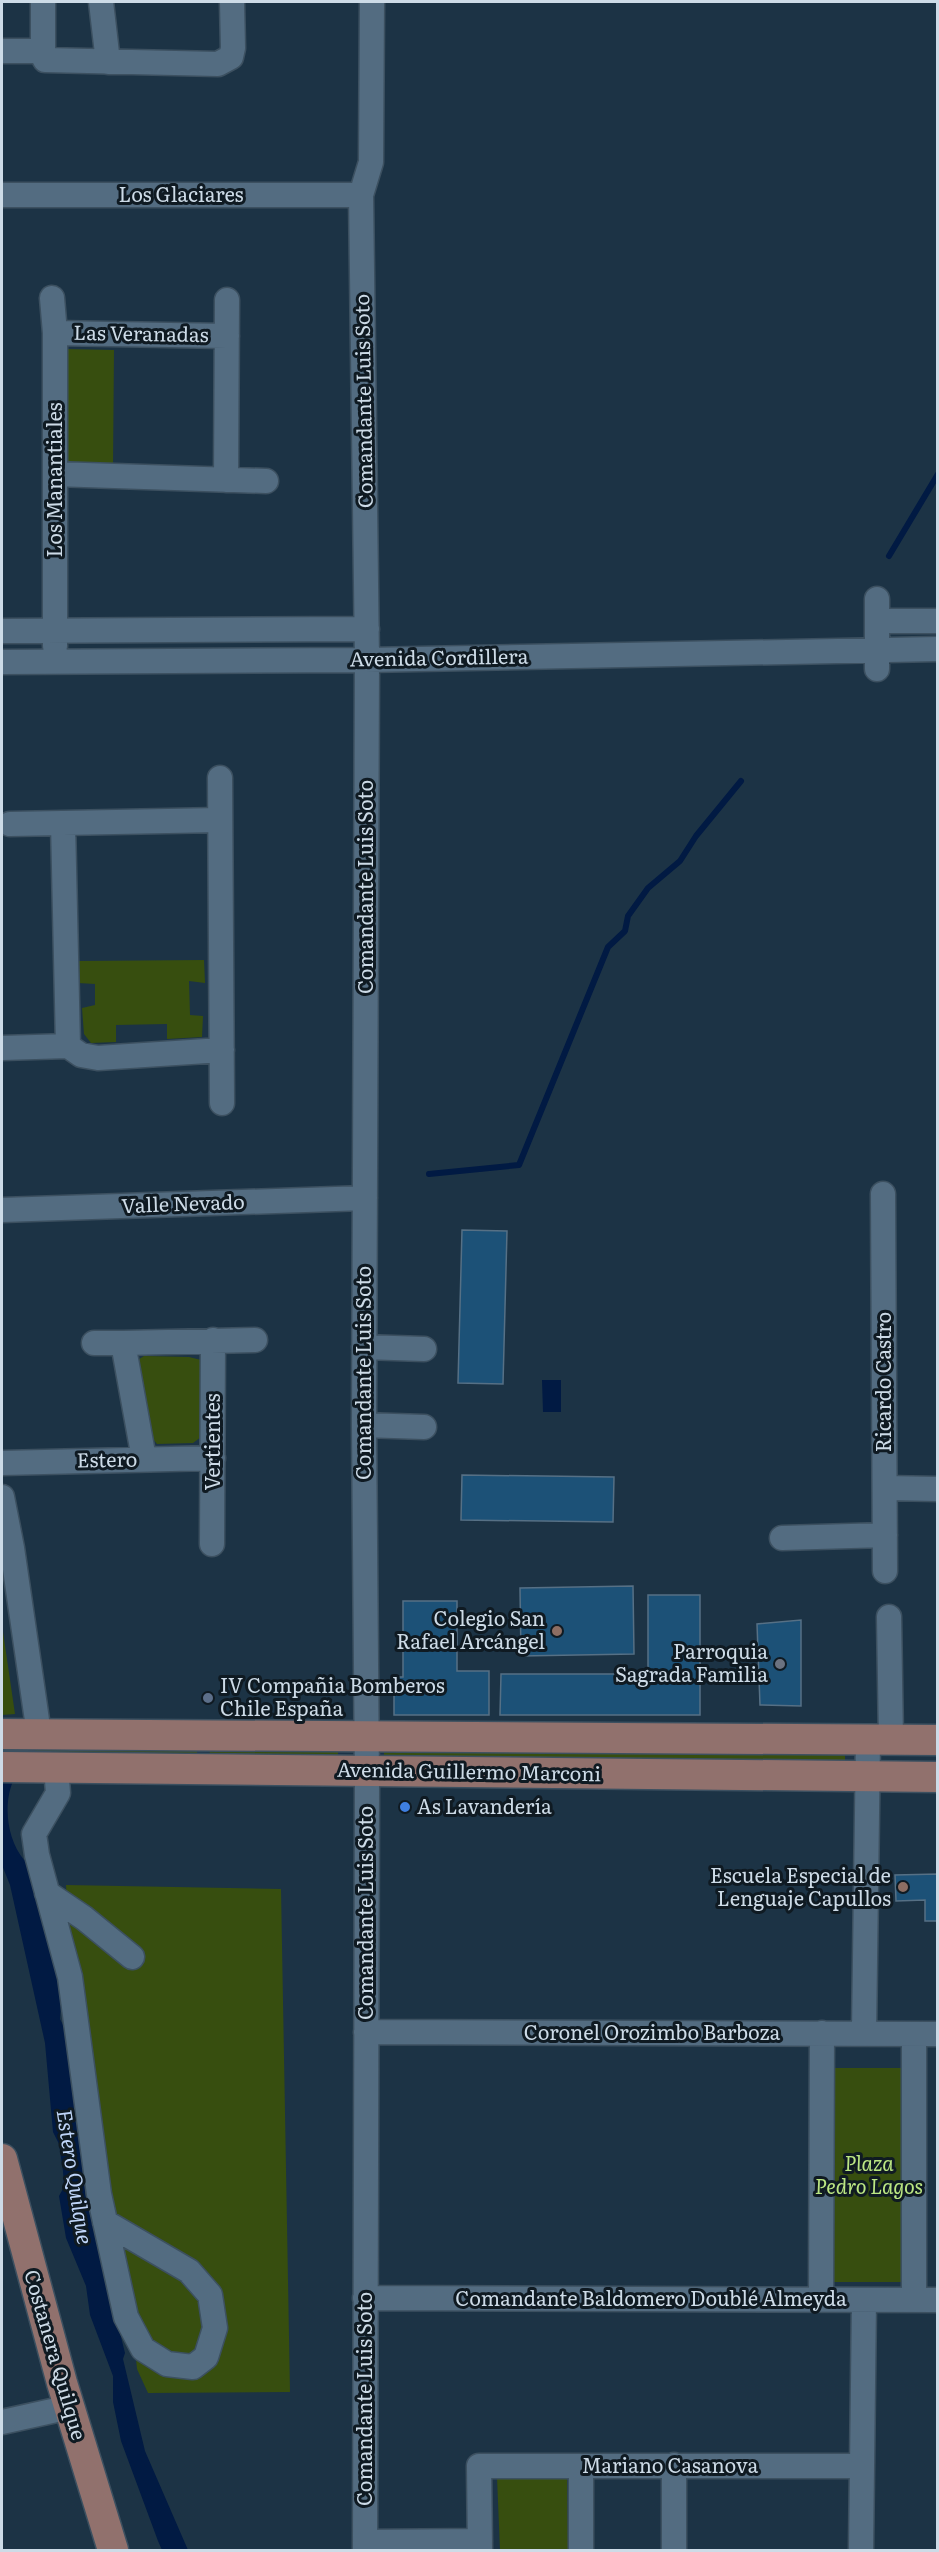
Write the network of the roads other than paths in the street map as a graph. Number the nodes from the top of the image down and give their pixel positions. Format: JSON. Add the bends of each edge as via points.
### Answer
{"nodes":[{"id":1,"x":43,"y":2,"type":"edge"},
{"id":2,"x":101,"y":2,"type":"edge"},
{"id":3,"x":232,"y":2,"type":"edge"},
{"id":4,"x":372,"y":2,"type":"edge"},
{"id":5,"x":2,"y":51,"type":"edge"},
{"id":6,"x":42,"y":51,"type":"junction"},
{"id":7,"x":108,"y":62,"type":"junction"},
{"id":8,"x":2,"y":195,"type":"edge"},
{"id":9,"x":361,"y":195,"type":"junction"},
{"id":10,"x":52,"y":298,"type":"dead end"},
{"id":11,"x":227,"y":300,"type":"dead end"},
{"id":12,"x":55,"y":333,"type":"junction"},
{"id":13,"x":227,"y":336,"type":"junction"},
{"id":14,"x":55,"y":474,"type":"junction"},
{"id":15,"x":226,"y":480,"type":"junction"},
{"id":16,"x":266,"y":481,"type":"dead end"},
{"id":17,"x":938,"y":621,"type":"edge"},
{"id":18,"x":367,"y":629,"type":"junction"},
{"id":19,"x":2,"y":631,"type":"edge"},
{"id":20,"x":54,"y":631,"type":"junction"},
{"id":21,"x":938,"y":649,"type":"edge"},
{"id":22,"x":877,"y":659,"type":"junction"},
{"id":23,"x":367,"y":660,"type":"junction"},
{"id":24,"x":2,"y":662,"type":"edge"},
{"id":25,"x":55,"y":663,"type":"junction"},
{"id":26,"x":220,"y":778,"type":"dead end"},
{"id":27,"x":220,"y":820,"type":"junction"},
{"id":28,"x":63,"y":823,"type":"junction"},
{"id":29,"x":10,"y":824,"type":"dead end"},
{"id":30,"x":68,"y":1046,"type":"junction"},
{"id":31,"x":2,"y":1048,"type":"edge"},
{"id":32,"x":222,"y":1050,"type":"junction"},
{"id":33,"x":222,"y":1103,"type":"dead end"},
{"id":34,"x":883,"y":1194,"type":"dead end"},
{"id":35,"x":365,"y":1198,"type":"junction"},
{"id":36,"x":2,"y":1210,"type":"edge"},
{"id":37,"x":213,"y":1340,"type":"junction"},
{"id":38,"x":255,"y":1340,"type":"dead end"},
{"id":39,"x":94,"y":1343,"type":"dead end"},
{"id":40,"x":123,"y":1343,"type":"junction"},
{"id":41,"x":364,"y":1347,"type":"junction"},
{"id":42,"x":424,"y":1349,"type":"dead end"},
{"id":43,"x":364,"y":1425,"type":"junction"},
{"id":44,"x":424,"y":1427,"type":"dead end"},
{"id":45,"x":213,"y":1458,"type":"junction"},
{"id":46,"x":144,"y":1460,"type":"junction"},
{"id":47,"x":2,"y":1463,"type":"edge"},
{"id":48,"x":885,"y":1488,"type":"junction"},
{"id":49,"x":938,"y":1489,"type":"edge"},
{"id":50,"x":2,"y":1497,"type":"edge"},
{"id":51,"x":885,"y":1535,"type":"junction"},
{"id":52,"x":782,"y":1538,"type":"dead end"},
{"id":53,"x":212,"y":1544,"type":"dead end"},
{"id":54,"x":885,"y":1571,"type":"dead end"},
{"id":55,"x":889,"y":1617,"type":"dead end"},
{"id":56,"x":21,"y":1734,"type":"edge"},
{"id":57,"x":203,"y":1735,"type":"junction"},
{"id":58,"x":366,"y":1736,"type":"junction"},
{"id":59,"x":879,"y":1740,"type":"junction"},
{"id":60,"x":938,"y":1740,"type":"edge"},
{"id":61,"x":14,"y":1767,"type":"edge"},
{"id":62,"x":56,"y":1767,"type":"junction"},
{"id":63,"x":203,"y":1769,"type":"junction"},
{"id":64,"x":367,"y":1770,"type":"junction"},
{"id":65,"x":868,"y":1776,"type":"junction"},
{"id":66,"x":938,"y":1777,"type":"edge"},
{"id":67,"x":48,"y":1893,"type":"junction"},
{"id":68,"x":132,"y":1957,"type":"dead end"},
{"id":69,"x":366,"y":2032,"type":"junction"},
{"id":70,"x":822,"y":2033,"type":"junction"},
{"id":71,"x":864,"y":2033,"type":"junction"},
{"id":72,"x":926,"y":2034,"type":"edge"},
{"id":73,"x":2,"y":2159,"type":"edge"},
{"id":74,"x":105,"y":2222,"type":"junction"},
{"id":75,"x":365,"y":2298,"type":"junction"},
{"id":76,"x":821,"y":2299,"type":"junction"},
{"id":77,"x":864,"y":2300,"type":"junction"},
{"id":78,"x":926,"y":2300,"type":"edge"},
{"id":79,"x":70,"y":2407,"type":"junction"},
{"id":80,"x":2,"y":2422,"type":"edge"},
{"id":81,"x":674,"y":2465,"type":"junction"},
{"id":82,"x":581,"y":2466,"type":"junction"},
{"id":83,"x":861,"y":2466,"type":"junction"},
{"id":84,"x":365,"y":2546,"type":"edge"},
{"id":85,"x":480,"y":2546,"type":"edge"},
{"id":86,"x":113,"y":2550,"type":"edge"},
{"id":87,"x":581,"y":2550,"type":"edge"},
{"id":88,"x":674,"y":2550,"type":"edge"},
{"id":89,"x":861,"y":2550,"type":"edge"}],
"edges":[{"from":1,"to":6,"type":"street"},
{"from":2,"to":7,"type":"street"},
{"from":3,"to":7,"type":"street","via":[[233,48],[225,62]]},
{"from":4,"to":9,"type":"street","name":"Comandante Luis Soto","via":[[371,162]]},
{"from":5,"to":6,"type":"street"},
{"from":6,"to":7,"type":"street","via":[[45,60],[50,61]]},
{"from":8,"to":9,"type":"street","name":"Los Glaciares"},
{"from":9,"to":18,"type":"street","name":"Comandante Luis Soto"},
{"from":10,"to":12,"type":"street","name":"Los Manantiales"},
{"from":11,"to":13,"type":"street","name":"Las Veranadas"},
{"from":12,"to":13,"type":"street","name":"Las Veranadas"},
{"from":12,"to":14,"type":"street","name":"Los Manantiales"},
{"from":13,"to":15,"type":"street","name":"Las Veranadas"},
{"from":14,"to":15,"type":"street"},
{"from":14,"to":20,"type":"street","name":"Los Manantiales"},
{"from":15,"to":16,"type":"street"},
{"from":17,"to":22,"type":"street","via":[[877,610]]},
{"from":18,"to":20,"type":"street","name":"Avenida Cordillera"},
{"from":18,"to":23,"type":"street","name":"Comandante Luis Soto"},
{"from":19,"to":20,"type":"street","name":"Avenida Cordillera"},
{"from":20,"to":25,"type":"street","name":"Los Manantiales"},
{"from":21,"to":22,"type":"street","name":"Avenida Cordillera"},
{"from":22,"to":23,"type":"street","name":"Avenida Cordillera"},
{"from":23,"to":25,"type":"street","name":"Avenida Cordillera"},
{"from":23,"to":35,"type":"street","name":"Comandante Luis Soto"},
{"from":24,"to":25,"type":"street","name":"Avenida Cordillera"},
{"from":26,"to":27,"type":"street"},
{"from":27,"to":28,"type":"street"},
{"from":27,"to":32,"type":"street"},
{"from":28,"to":29,"type":"street"},
{"from":28,"to":30,"type":"street"},
{"from":30,"to":31,"type":"street"},
{"from":30,"to":32,"type":"street","via":[[81,1055],[98,1058]]},
{"from":32,"to":33,"type":"street"},
{"from":34,"to":48,"type":"street","name":"Ricardo Castro"},
{"from":35,"to":36,"type":"street","name":"Valle Nevado"},
{"from":35,"to":41,"type":"street","name":"Comandante Luis Soto"},
{"from":37,"to":38,"type":"street"},
{"from":37,"to":40,"type":"street"},
{"from":37,"to":45,"type":"street","name":"Vertientes"},
{"from":39,"to":40,"type":"street"},
{"from":40,"to":46,"type":"street"},
{"from":41,"to":42,"type":"street"},
{"from":41,"to":43,"type":"street","name":"Comandante Luis Soto"},
{"from":43,"to":44,"type":"street"},
{"from":43,"to":58,"type":"street","name":"Comandante Luis Soto"},
{"from":45,"to":46,"type":"street","name":"Estero"},
{"from":45,"to":53,"type":"street","name":"Vertientes"},
{"from":46,"to":47,"type":"street","name":"Estero"},
{"from":48,"to":49,"type":"street"},
{"from":48,"to":51,"type":"street","name":"Ricardo Castro"},
{"from":50,"to":56,"type":"street","via":[[12,1548]]},
{"from":51,"to":52,"type":"street"},
{"from":51,"to":54,"type":"street","name":"Ricardo Castro"},
{"from":55,"to":59,"type":"street"},
{"from":56,"to":57,"type":"main road","name":"Avenida Guillermo Marconi"},
{"from":57,"to":58,"type":"main road","name":"Avenida Guillermo Marconi"},
{"from":57,"to":63,"type":"main road"},
{"from":58,"to":59,"type":"main road","name":"Avenida Guillermo Marconi"},
{"from":58,"to":64,"type":"street","name":"Comandante Luis Soto"},
{"from":59,"to":60,"type":"main road","name":"Avenida Guillermo Marconi"},
{"from":59,"to":65,"type":"street"},
{"from":61,"to":62,"type":"main road","name":"Avenida Guillermo Marconi"},
{"from":62,"to":63,"type":"main road","name":"Avenida Guillermo Marconi"},
{"from":62,"to":67,"type":"street","via":[[58,1793],[34,1834]]},
{"from":63,"to":64,"type":"main road","name":"Avenida Guillermo Marconi"},
{"from":64,"to":65,"type":"main road","name":"Avenida Guillermo Marconi"},
{"from":64,"to":69,"type":"street","name":"Comandante Luis Soto"},
{"from":65,"to":66,"type":"main road","name":"Avenida Guillermo Marconi"},
{"from":65,"to":71,"type":"street"},
{"from":67,"to":68,"type":"street"},
{"from":67,"to":74,"type":"street","via":[[70,1977]]},
{"from":69,"to":70,"type":"street","name":"Coronel Orozimbo Barboza"},
{"from":69,"to":75,"type":"street","name":"Comandante Luis Soto"},
{"from":70,"to":71,"type":"street","name":"Coronel Orozimbo Barboza"},
{"from":70,"to":76,"type":"street"},
{"from":71,"to":72,"type":"street","name":"Coronel Orozimbo Barboza"},
{"from":72,"to":78,"type":"street"},
{"from":73,"to":79,"type":"main road","name":"Costanera Quilque"},
{"from":74,"to":74,"type":"street","via":[[126,2317],[142,2349],[166,2364],[193,2367],[206,2356],[215,2328],[210,2295],[189,2271]]},
{"from":75,"to":76,"type":"street","name":"Comandante Baldomero Doublé Almeyda"},
{"from":75,"to":84,"type":"street","name":"Comandante Luis Soto"},
{"from":76,"to":77,"type":"street","name":"Comandante Baldomero Doublé Almeyda"},
{"from":77,"to":78,"type":"street","name":"Comandante Baldomero Doublé Almeyda"},
{"from":77,"to":83,"type":"street"},
{"from":79,"to":80,"type":"street"},
{"from":79,"to":86,"type":"main road","name":"Costanera Quilque"},
{"from":81,"to":82,"type":"street","name":"Mariano Casanova"},
{"from":81,"to":83,"type":"street","name":"Mariano Casanova"},
{"from":81,"to":88,"type":"street"},
{"from":82,"to":85,"type":"street","name":"Mariano Casanova","via":[[479,2466]]},
{"from":82,"to":87,"type":"street"},
{"from":83,"to":89,"type":"street"},
{"from":84,"to":85,"type":"street"}]}
